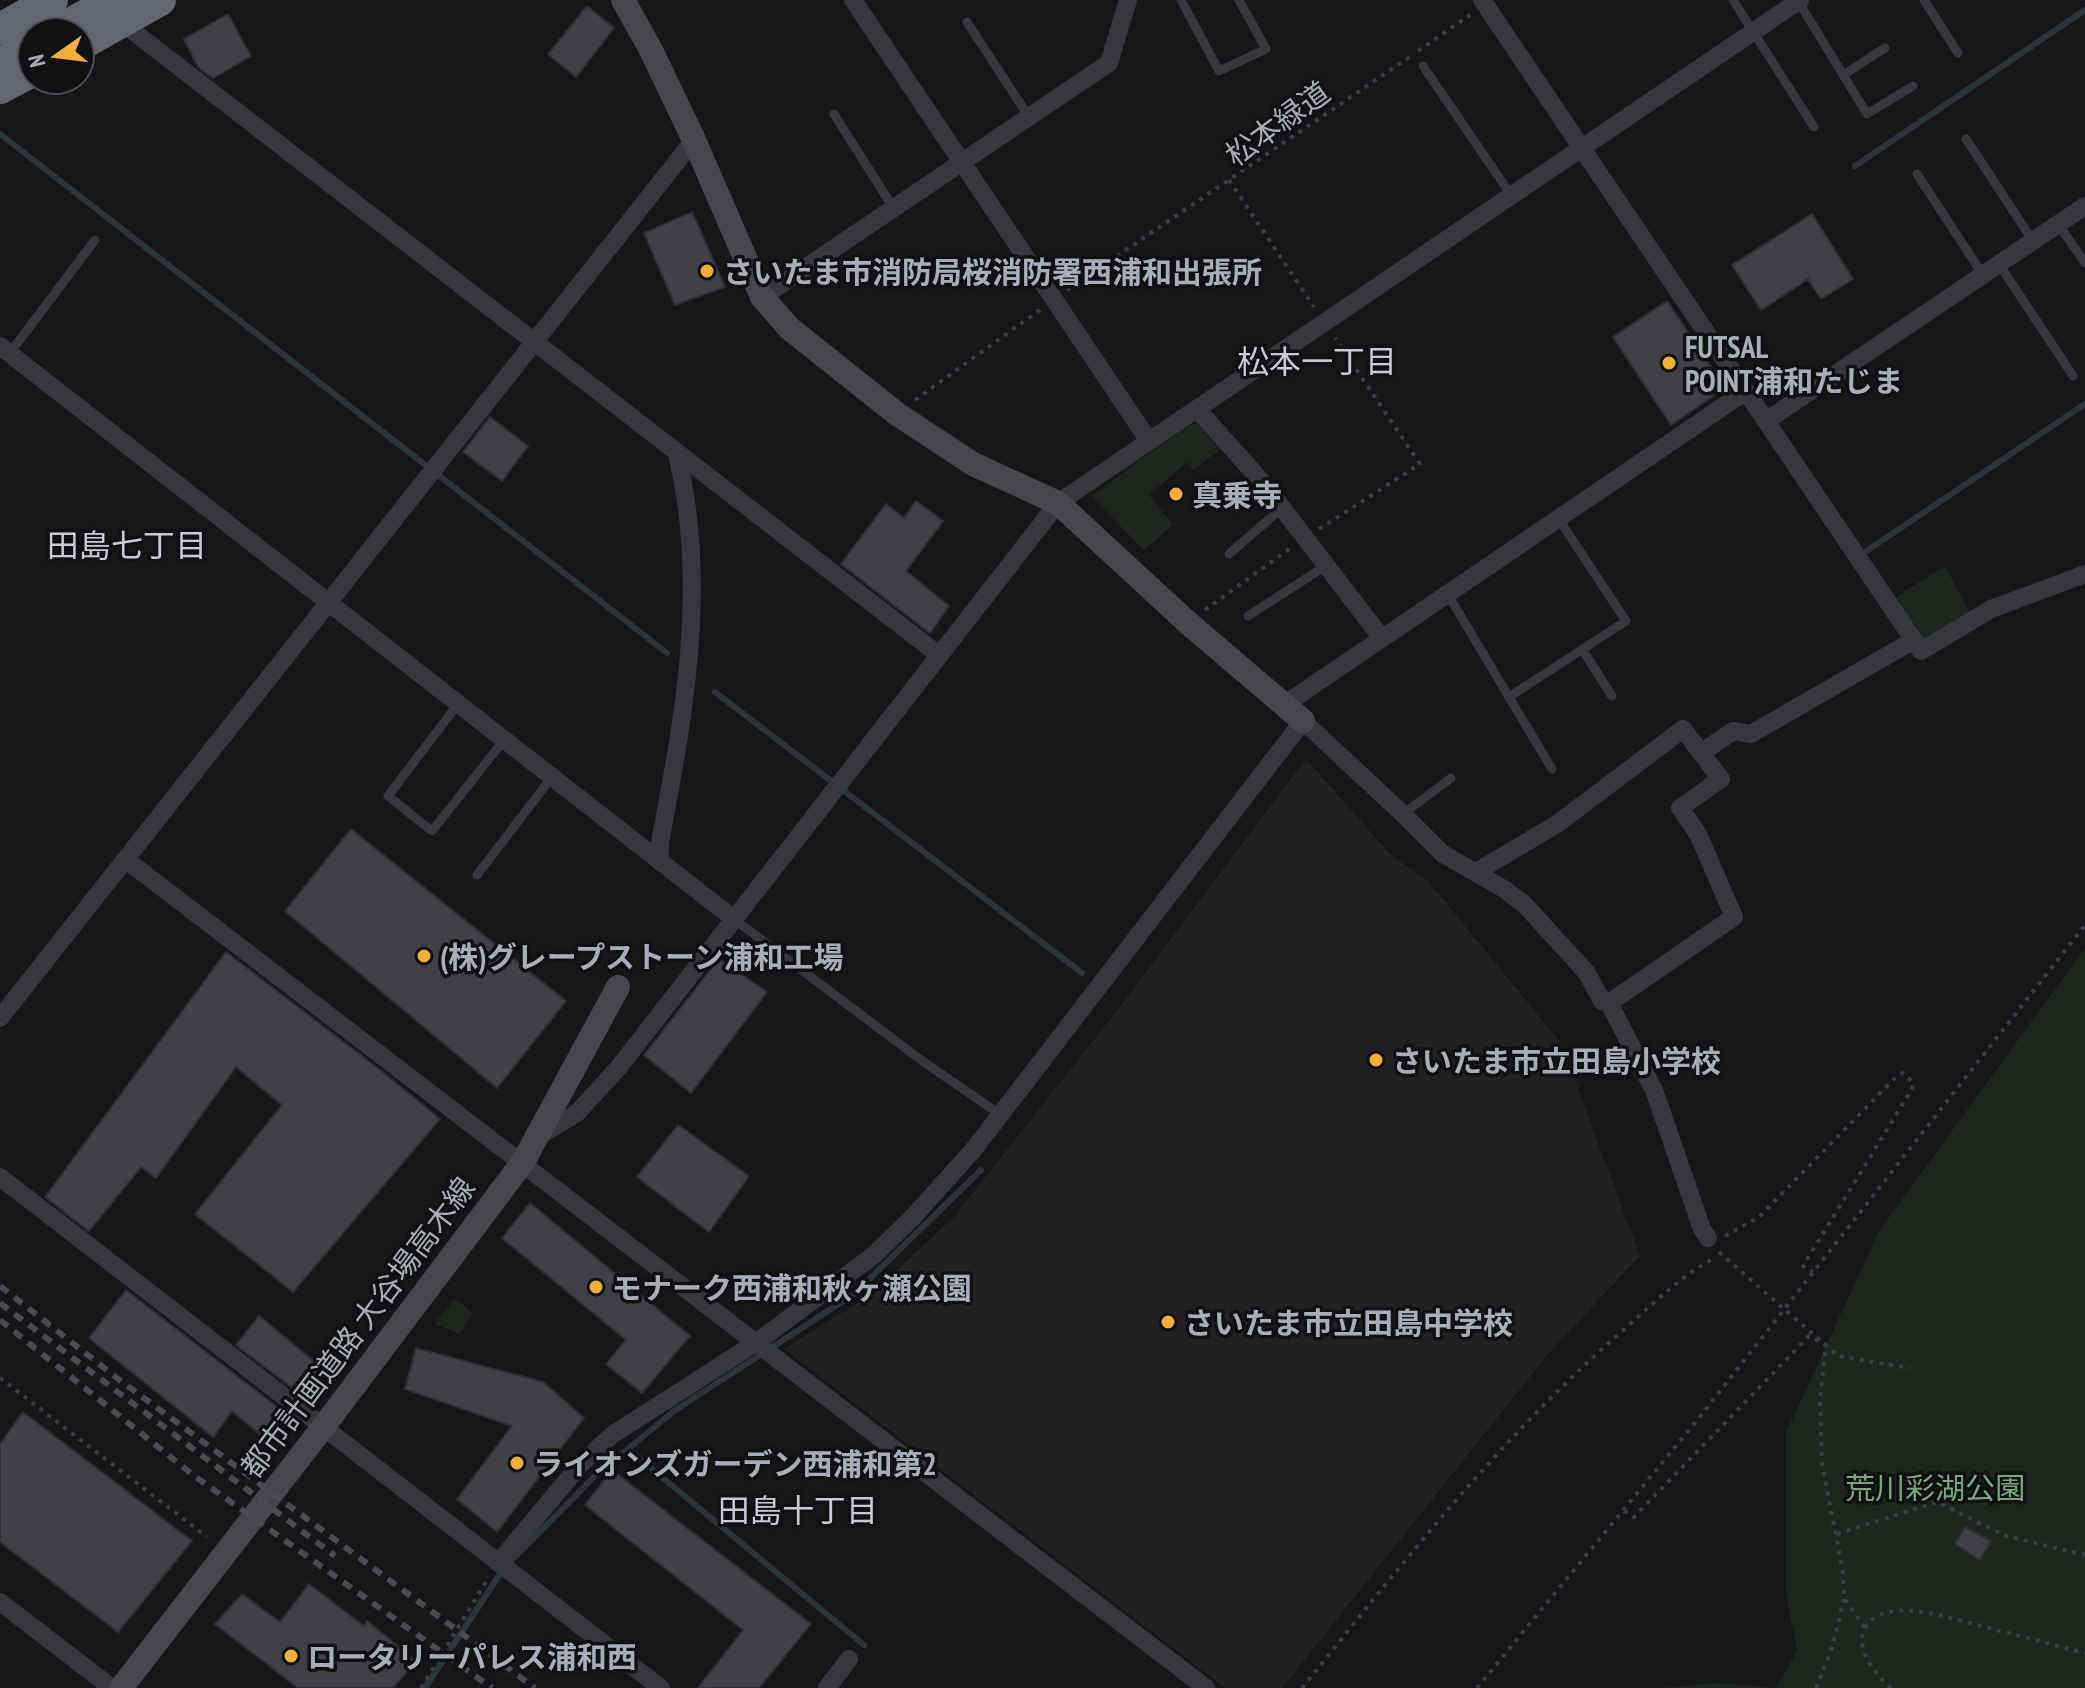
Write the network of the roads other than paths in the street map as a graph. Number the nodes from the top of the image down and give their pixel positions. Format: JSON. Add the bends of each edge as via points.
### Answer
{"nodes":[{"id":1,"x":13,"y":0,"type":"edge"},
{"id":2,"x":52,"y":0,"type":"edge"},
{"id":3,"x":160,"y":0,"type":"edge"},
{"id":4,"x":623,"y":0,"type":"edge"},
{"id":5,"x":853,"y":0,"type":"edge"},
{"id":6,"x":1128,"y":0,"type":"edge"},
{"id":7,"x":1181,"y":0,"type":"edge"},
{"id":8,"x":1239,"y":0,"type":"edge"},
{"id":9,"x":1733,"y":0,"type":"edge"},
{"id":10,"x":1799,"y":0,"type":"edge"},
{"id":11,"x":1924,"y":0,"type":"edge"},
{"id":12,"x":1484,"y":2,"type":"edge"},
{"id":13,"x":0,"y":8,"type":"edge"},
{"id":14,"x":117,"y":11,"type":"edge"},
{"id":15,"x":96,"y":18,"type":"edge"},
{"id":16,"x":967,"y":22,"type":"dead end"},
{"id":17,"x":0,"y":29,"type":"edge"},
{"id":18,"x":96,"y":30,"type":"edge"},
{"id":19,"x":1754,"y":31,"type":"junction"},
{"id":20,"x":1885,"y":48,"type":"dead end"},
{"id":21,"x":1958,"y":53,"type":"dead end"},
{"id":22,"x":1423,"y":66,"type":"dead end"},
{"id":23,"x":1843,"y":75,"type":"junction"},
{"id":24,"x":1913,"y":86,"type":"dead end"},
{"id":25,"x":834,"y":114,"type":"dead end"},
{"id":26,"x":1029,"y":117,"type":"junction"},
{"id":27,"x":1814,"y":127,"type":"dead end"},
{"id":28,"x":1966,"y":139,"type":"dead end"},
{"id":29,"x":694,"y":140,"type":"junction"},
{"id":30,"x":1581,"y":147,"type":"junction"},
{"id":31,"x":962,"y":162,"type":"junction"},
{"id":32,"x":1917,"y":174,"type":"dead end"},
{"id":33,"x":1511,"y":195,"type":"junction"},
{"id":34,"x":2085,"y":206,"type":"edge"},
{"id":35,"x":894,"y":209,"type":"junction"},
{"id":36,"x":2058,"y":224,"type":"junction"},
{"id":37,"x":95,"y":240,"type":"dead end"},
{"id":38,"x":2033,"y":241,"type":"junction"},
{"id":39,"x":2085,"y":263,"type":"edge"},
{"id":40,"x":1999,"y":264,"type":"junction"},
{"id":41,"x":1983,"y":275,"type":"junction"},
{"id":42,"x":762,"y":297,"type":"junction"},
{"id":43,"x":534,"y":342,"type":"junction"},
{"id":44,"x":5,"y":350,"type":"edge"},
{"id":45,"x":2073,"y":376,"type":"dead end"},
{"id":46,"x":1746,"y":391,"type":"junction"},
{"id":47,"x":1197,"y":409,"type":"junction"},
{"id":48,"x":1766,"y":421,"type":"junction"},
{"id":49,"x":1149,"y":441,"type":"junction"},
{"id":50,"x":677,"y":454,"type":"junction"},
{"id":51,"x":1058,"y":503,"type":"junction"},
{"id":52,"x":1282,"y":508,"type":"junction"},
{"id":53,"x":1558,"y":518,"type":"junction"},
{"id":54,"x":1229,"y":554,"type":"dead end"},
{"id":55,"x":1327,"y":565,"type":"junction"},
{"id":56,"x":2085,"y":574,"type":"edge"},
{"id":57,"x":1447,"y":593,"type":"junction"},
{"id":58,"x":328,"y":603,"type":"junction"},
{"id":59,"x":1248,"y":616,"type":"dead end"},
{"id":60,"x":1381,"y":637,"type":"junction"},
{"id":61,"x":1914,"y":640,"type":"junction"},
{"id":62,"x":1582,"y":649,"type":"junction"},
{"id":63,"x":939,"y":655,"type":"junction"},
{"id":64,"x":1612,"y":696,"type":"dead end"},
{"id":65,"x":1509,"y":697,"type":"junction"},
{"id":66,"x":458,"y":704,"type":"junction"},
{"id":67,"x":1284,"y":705,"type":"junction"},
{"id":68,"x":1303,"y":721,"type":"junction"},
{"id":69,"x":504,"y":740,"type":"junction"},
{"id":70,"x":1701,"y":753,"type":"junction"},
{"id":71,"x":1552,"y":769,"type":"dead end"},
{"id":72,"x":552,"y":777,"type":"junction"},
{"id":73,"x":1451,"y":778,"type":"dead end"},
{"id":74,"x":1403,"y":814,"type":"junction"},
{"id":75,"x":125,"y":859,"type":"junction"},
{"id":76,"x":660,"y":862,"type":"junction"},
{"id":77,"x":1476,"y":872,"type":"junction"},
{"id":78,"x":477,"y":875,"type":"dead end"},
{"id":79,"x":734,"y":919,"type":"junction"},
{"id":80,"x":618,"y":987,"type":"dead end"},
{"id":81,"x":1609,"y":1003,"type":"junction"},
{"id":82,"x":0,"y":1018,"type":"edge"},
{"id":83,"x":1001,"y":1115,"type":"junction"},
{"id":84,"x":537,"y":1137,"type":"junction"},
{"id":85,"x":523,"y":1162,"type":"junction"},
{"id":86,"x":0,"y":1177,"type":"edge"},
{"id":87,"x":1708,"y":1238,"type":"road end"},
{"id":88,"x":758,"y":1342,"type":"junction"},
{"id":89,"x":324,"y":1426,"type":"junction"},
{"id":90,"x":498,"y":1563,"type":"junction"},
{"id":91,"x":0,"y":1602,"type":"edge"},
{"id":92,"x":849,"y":1659,"type":"dead end"},
{"id":93,"x":649,"y":1684,"type":"edge"},
{"id":94,"x":121,"y":1687,"type":"edge"},
{"id":95,"x":827,"y":1688,"type":"edge"},
{"id":96,"x":1206,"y":1688,"type":"edge"}],
"edges":[{"from":1,"to":13,"type":"highway"},
{"from":2,"to":17,"type":"highway"},
{"from":3,"to":14,"type":"highway"},
{"from":4,"to":29,"type":"street"},
{"from":5,"to":31,"type":"street"},
{"from":6,"to":26,"type":"street","via":[[1109,63]]},
{"from":7,"to":8,"type":"lane","via":[[1219,71],[1266,49]]},
{"from":9,"to":19,"type":"lane"},
{"from":10,"to":19,"type":"street"},
{"from":10,"to":23,"type":"lane"},
{"from":11,"to":21,"type":"lane"},
{"from":12,"to":30,"type":"street"},
{"from":14,"to":15,"type":"highway"},
{"from":14,"to":18,"type":"highway"},
{"from":14,"to":43,"type":"street"},
{"from":16,"to":26,"type":"lane"},
{"from":19,"to":27,"type":"lane"},
{"from":19,"to":30,"type":"street"},
{"from":20,"to":23,"type":"lane"},
{"from":22,"to":33,"type":"lane"},
{"from":23,"to":24,"type":"lane","via":[[1867,114]]},
{"from":25,"to":35,"type":"lane"},
{"from":26,"to":31,"type":"street"},
{"from":28,"to":38,"type":"lane"},
{"from":29,"to":42,"type":"street"},
{"from":29,"to":43,"type":"street"},
{"from":30,"to":33,"type":"street"},
{"from":30,"to":46,"type":"street"},
{"from":31,"to":35,"type":"street"},
{"from":31,"to":49,"type":"street"},
{"from":32,"to":41,"type":"lane"},
{"from":33,"to":47,"type":"street"},
{"from":34,"to":36,"type":"street"},
{"from":35,"to":42,"type":"street"},
{"from":36,"to":38,"type":"street"},
{"from":36,"to":39,"type":"lane"},
{"from":37,"to":44,"type":"lane"},
{"from":38,"to":40,"type":"street"},
{"from":40,"to":41,"type":"street"},
{"from":40,"to":45,"type":"lane"},
{"from":41,"to":48,"type":"street"},
{"from":42,"to":51,"type":"street","via":[[789,328],[897,414],[973,464]]},
{"from":43,"to":50,"type":"street"},
{"from":43,"to":58,"type":"street"},
{"from":44,"to":58,"type":"street"},
{"from":46,"to":48,"type":"street"},
{"from":46,"to":53,"type":"street"},
{"from":47,"to":49,"type":"street"},
{"from":47,"to":52,"type":"street"},
{"from":48,"to":61,"type":"street"},
{"from":49,"to":51,"type":"street"},
{"from":50,"to":63,"type":"street"},
{"from":50,"to":76,"type":"street","via":[[691,538],[690,659]]},
{"from":51,"to":63,"type":"street"},
{"from":51,"to":67,"type":"street"},
{"from":52,"to":54,"type":"lane"},
{"from":52,"to":55,"type":"street"},
{"from":53,"to":57,"type":"street"},
{"from":53,"to":62,"type":"lane","via":[[1626,621]]},
{"from":55,"to":59,"type":"lane"},
{"from":55,"to":60,"type":"street"},
{"from":56,"to":61,"type":"street","via":[[1991,609],[1921,651]]},
{"from":57,"to":60,"type":"street"},
{"from":57,"to":65,"type":"lane"},
{"from":58,"to":66,"type":"street"},
{"from":58,"to":75,"type":"street"},
{"from":60,"to":67,"type":"street"},
{"from":61,"to":70,"type":"street","via":[[1751,734],[1733,731]]},
{"from":62,"to":64,"type":"lane"},
{"from":62,"to":65,"type":"lane"},
{"from":63,"to":79,"type":"street"},
{"from":65,"to":71,"type":"lane"},
{"from":66,"to":69,"type":"street"},
{"from":66,"to":69,"type":"lane","via":[[388,796],[432,831]]},
{"from":67,"to":68,"type":"street"},
{"from":68,"to":74,"type":"street"},
{"from":68,"to":83,"type":"street"},
{"from":69,"to":72,"type":"street"},
{"from":70,"to":77,"type":"street","via":[[1683,729],[1557,824]]},
{"from":70,"to":81,"type":"street","via":[[1721,779],[1680,808],[1698,834],[1734,917]]},
{"from":72,"to":76,"type":"street"},
{"from":72,"to":78,"type":"lane"},
{"from":73,"to":74,"type":"lane"},
{"from":74,"to":77,"type":"street","via":[[1443,854]]},
{"from":75,"to":82,"type":"street"},
{"from":75,"to":85,"type":"street"},
{"from":76,"to":79,"type":"street"},
{"from":77,"to":81,"type":"street","via":[[1524,904],[1587,973],[1602,1001]]},
{"from":79,"to":83,"type":"lane"},
{"from":79,"to":84,"type":"street","via":[[619,1067],[577,1113]]},
{"from":80,"to":84,"type":"street","name":"都市計画道路 大谷場高木線"},
{"from":81,"to":87,"type":"street","via":[[1654,1090]]},
{"from":83,"to":88,"type":"street","via":[[924,1206],[874,1255]]},
{"from":84,"to":85,"type":"street","name":"都市計画道路 大谷場高木線"},
{"from":85,"to":88,"type":"street"},
{"from":85,"to":89,"type":"street","name":"都市計画道路 大谷場高木線"},
{"from":86,"to":89,"type":"street"},
{"from":88,"to":90,"type":"street","via":[[612,1435]]},
{"from":88,"to":96,"type":"street"},
{"from":89,"to":90,"type":"street"},
{"from":89,"to":94,"type":"street","name":"都市計画道路 大谷場高木線"},
{"from":90,"to":93,"type":"street"},
{"from":91,"to":94,"type":"street"},
{"from":92,"to":95,"type":"street"}]}
